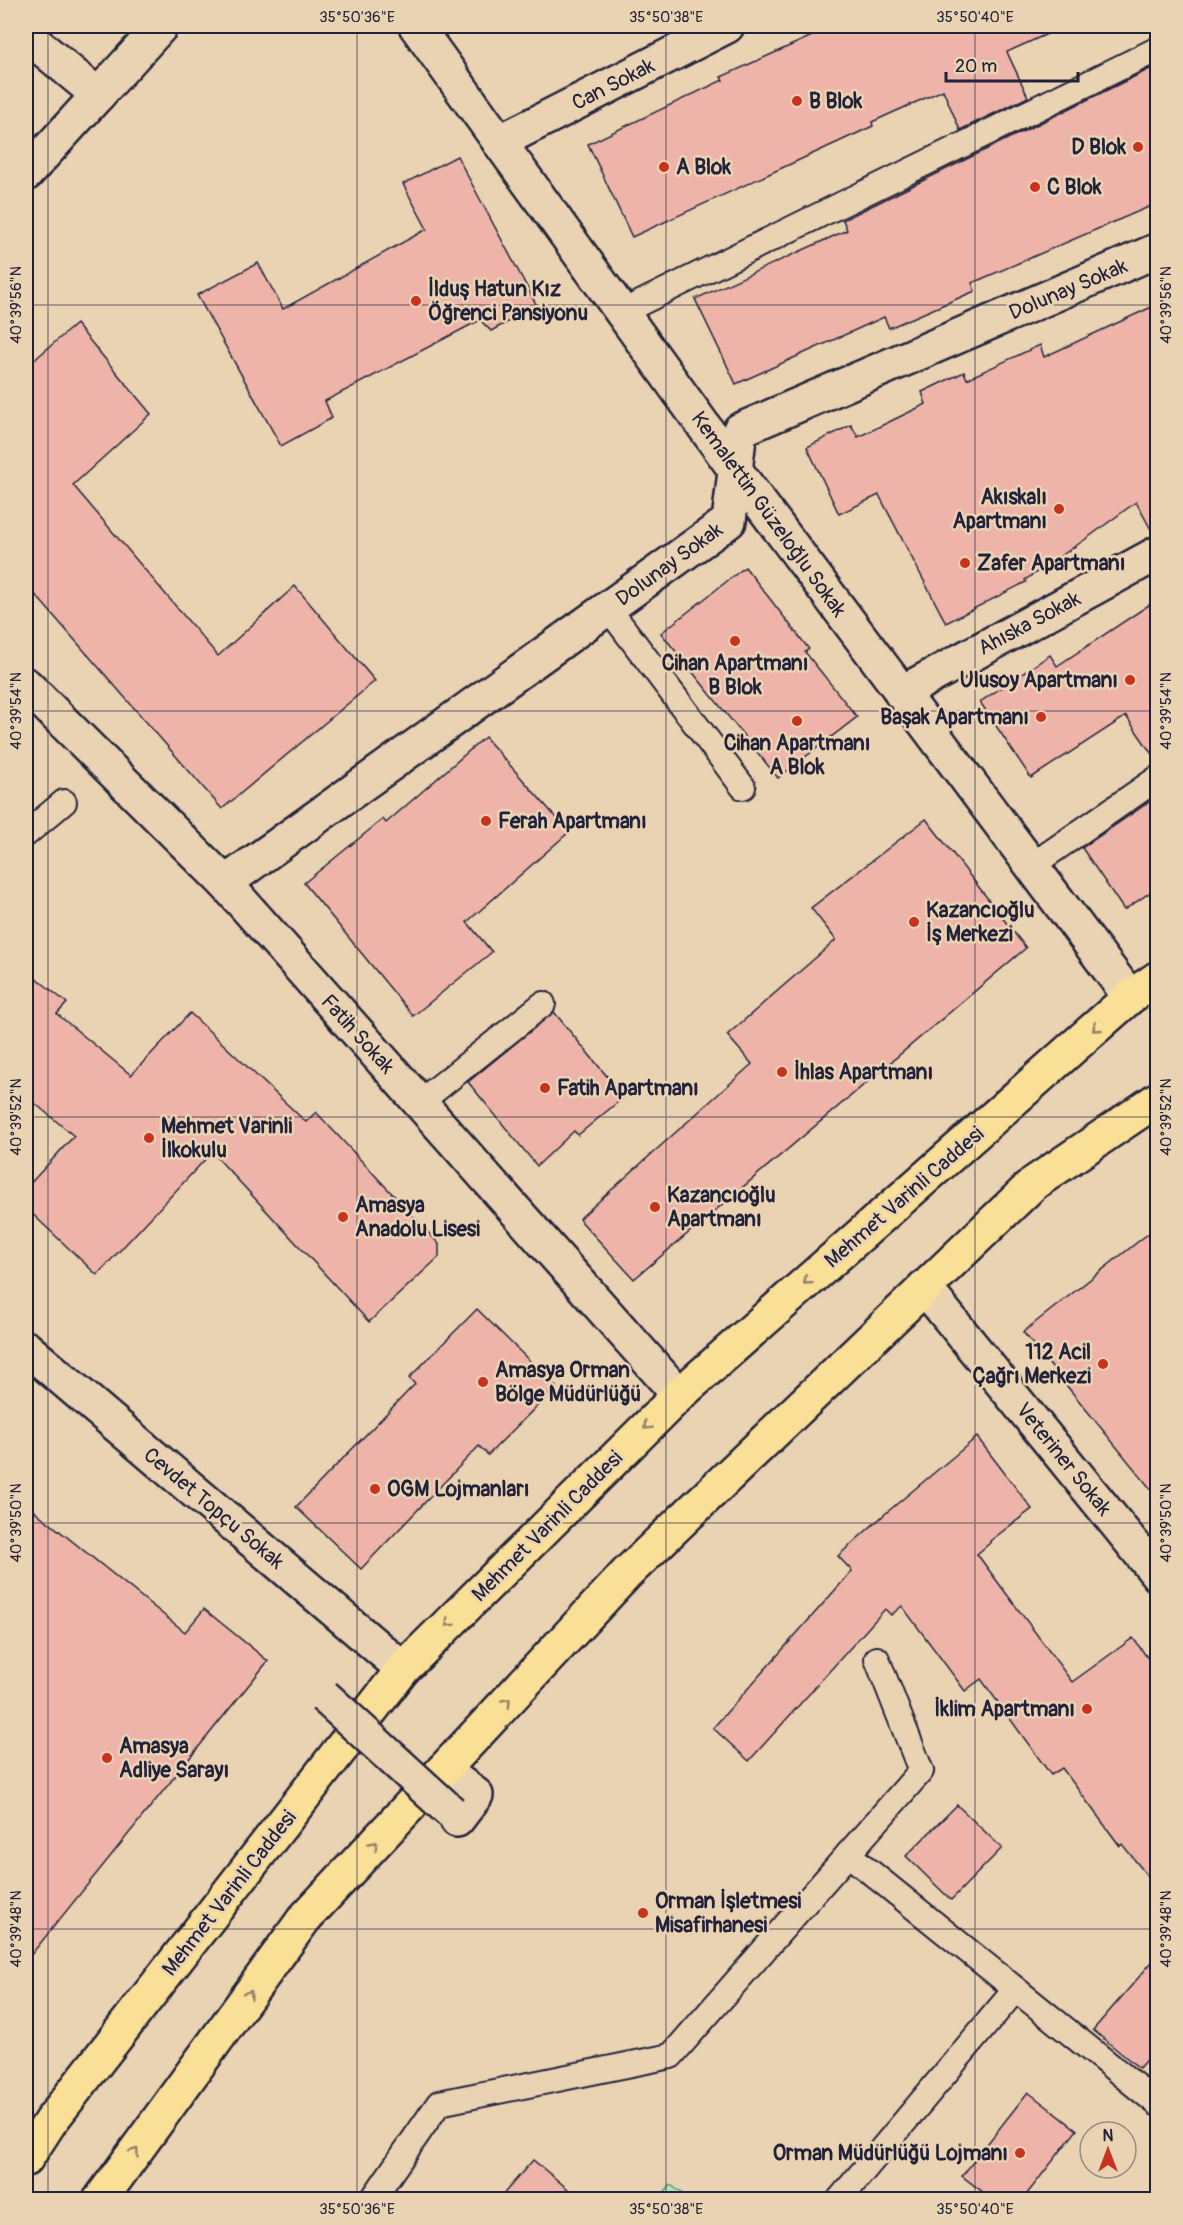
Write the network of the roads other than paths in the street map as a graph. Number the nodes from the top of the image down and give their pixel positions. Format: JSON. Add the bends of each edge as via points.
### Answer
{"nodes":[{"id":1,"x":161,"y":26,"type":"edge"},
{"id":2,"x":416,"y":26,"type":"edge"},
{"id":3,"x":728,"y":26,"type":"edge"},
{"id":4,"x":26,"y":35,"type":"edge"},
{"id":5,"x":1158,"y":49,"type":"edge"},
{"id":6,"x":98,"y":95,"type":"junction"},
{"id":7,"x":500,"y":142,"type":"junction"},
{"id":8,"x":26,"y":174,"type":"edge"},
{"id":9,"x":1158,"y":250,"type":"edge"},
{"id":10,"x":622,"y":312,"type":"junction"},
{"id":11,"x":736,"y":471,"type":"junction"},
{"id":12,"x":1158,"y":554,"type":"edge"},
{"id":13,"x":608,"y":608,"type":"junction"},
{"id":14,"x":26,"y":685,"type":"edge"},
{"id":15,"x":901,"y":693,"type":"junction"},
{"id":16,"x":1158,"y":778,"type":"edge"},
{"id":17,"x":743,"y":787,"type":"dead end"},
{"id":18,"x":64,"y":802,"type":"dead end"},
{"id":19,"x":26,"y":834,"type":"edge"},
{"id":20,"x":1031,"y":866,"type":"junction"},
{"id":21,"x":225,"y":884,"type":"junction"},
{"id":22,"x":1158,"y":978,"type":"edge"},
{"id":23,"x":1130,"y":997,"type":"junction"},
{"id":24,"x":543,"y":1004,"type":"dead end"},
{"id":25,"x":1158,"y":1099,"type":"edge"},
{"id":26,"x":419,"y":1103,"type":"junction"},
{"id":27,"x":924,"y":1287,"type":"junction"},
{"id":28,"x":26,"y":1348,"type":"edge"},
{"id":29,"x":679,"y":1395,"type":"junction"},
{"id":30,"x":1158,"y":1575,"type":"edge"},
{"id":31,"x":877,"y":1659,"type":"dead end"},
{"id":32,"x":403,"y":1669,"type":"junction"},
{"id":33,"x":324,"y":1696,"type":"dead end"},
{"id":34,"x":443,"y":1770,"type":"junction"},
{"id":35,"x":848,"y":1854,"type":"junction"},
{"id":36,"x":1015,"y":1990,"type":"junction"},
{"id":37,"x":1158,"y":2104,"type":"edge"},
{"id":38,"x":26,"y":2159,"type":"edge"},
{"id":39,"x":100,"y":2199,"type":"edge"},
{"id":40,"x":372,"y":2199,"type":"edge"},
{"id":41,"x":838,"y":2199,"type":"edge"}],
"edges":[{"from":1,"to":6,"type":"street"},
{"from":2,"to":7,"type":"street","name":"Kemalettin Güzeloğlu Sokak"},
{"from":3,"to":7,"type":"street","name":"Can Sokak"},
{"from":4,"to":6,"type":"street"},
{"from":5,"to":10,"type":"lane"},
{"from":6,"to":8,"type":"street"},
{"from":7,"to":10,"type":"street","name":"Kemalettin Güzeloğlu Sokak"},
{"from":9,"to":11,"type":"street","name":"Dolunay Sokak","via":[[740,430]]},
{"from":10,"to":11,"type":"street","name":"Kemalettin Güzeloğlu Sokak"},
{"from":11,"to":13,"type":"street","name":"Dolunay Sokak","via":[[729,521]]},
{"from":11,"to":15,"type":"street","name":"Kemalettin Güzeloğlu Sokak"},
{"from":12,"to":15,"type":"street","name":"Ahıska Sokak"},
{"from":13,"to":17,"type":"lane"},
{"from":13,"to":21,"type":"street","name":"Dolunay Sokak"},
{"from":14,"to":21,"type":"street","name":"Fatih Sokak"},
{"from":15,"to":20,"type":"street","name":"Kemalettin Güzeloğlu Sokak"},
{"from":16,"to":20,"type":"lane"},
{"from":18,"to":19,"type":"lane"},
{"from":20,"to":23,"type":"street","name":"Kemalettin Güzeloğlu Sokak"},
{"from":21,"to":26,"type":"street","name":"Fatih Sokak"},
{"from":22,"to":23,"type":"main road","name":"Mehmet Varinli Caddesi"},
{"from":23,"to":29,"type":"main road","name":"Mehmet Varinli Caddesi","one_way":true},
{"from":24,"to":26,"type":"lane"},
{"from":25,"to":27,"type":"main road","via":[[1034,1183]]},
{"from":26,"to":29,"type":"street","name":"Fatih Sokak"},
{"from":27,"to":30,"type":"street","name":"Veteriner Sokak"},
{"from":34,"to":27,"type":"main road","one_way":true,"via":[[627,1573]]},
{"from":28,"to":32,"type":"street","name":"Cevdet Topçu Sokak"},
{"from":29,"to":32,"type":"main road","name":"Mehmet Varinli Caddesi","one_way":true},
{"from":31,"to":35,"type":"lane","via":[[921,1771]]},
{"from":32,"to":38,"type":"main road","name":"Mehmet Varinli Caddesi","via":[[50,2122]]},
{"from":33,"to":34,"type":"street","bridge":true,"via":[[454,1816],[476,1795]]},
{"from":39,"to":34,"type":"main road","one_way":true,"via":[[304,1918]]},
{"from":35,"to":36,"type":"lane"},
{"from":35,"to":40,"type":"lane","via":[[671,2056],[439,2103]]},
{"from":36,"to":37,"type":"lane"},
{"from":36,"to":41,"type":"lane"}]}
